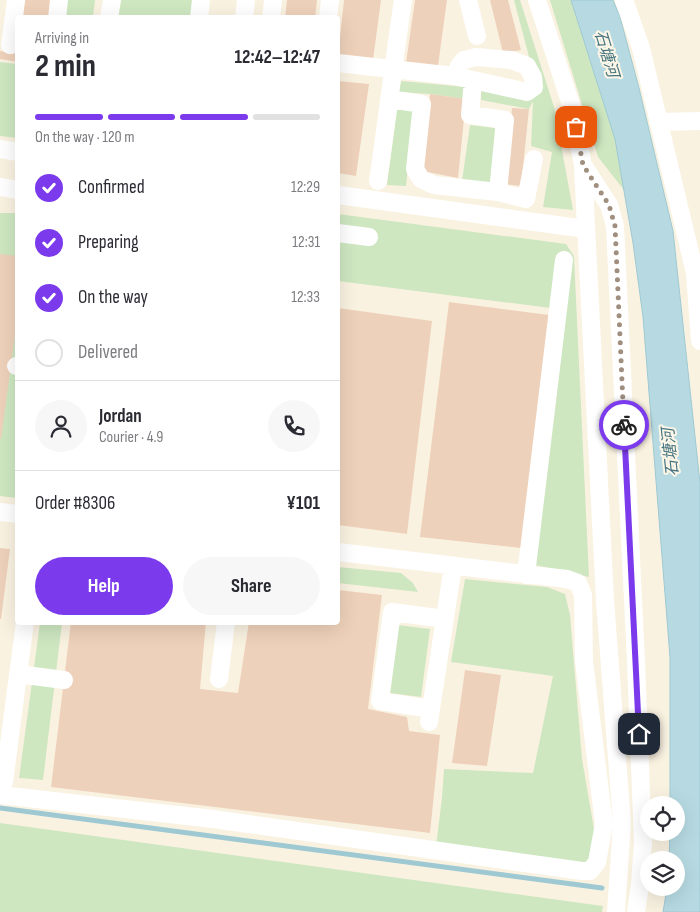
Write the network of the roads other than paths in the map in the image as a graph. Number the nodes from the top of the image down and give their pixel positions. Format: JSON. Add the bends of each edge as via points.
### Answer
{"nodes":[{"id":1,"x":16,"y":0,"type":"edge"},
{"id":2,"x":59,"y":0,"type":"edge"},
{"id":3,"x":112,"y":0,"type":"edge"},
{"id":4,"x":201,"y":0,"type":"edge"},
{"id":5,"x":246,"y":0,"type":"edge"},
{"id":6,"x":273,"y":0,"type":"edge"},
{"id":7,"x":330,"y":0,"type":"edge"},
{"id":8,"x":403,"y":0,"type":"edge"},
{"id":9,"x":468,"y":0,"type":"edge"},
{"id":10,"x":537,"y":0,"type":"edge"},
{"id":11,"x":624,"y":0,"type":"edge"},
{"id":12,"x":57,"y":15,"type":"edge"},
{"id":13,"x":110,"y":15,"type":"edge"},
{"id":14,"x":199,"y":15,"type":"edge"},
{"id":15,"x":244,"y":15,"type":"edge"},
{"id":16,"x":271,"y":15,"type":"edge"},
{"id":17,"x":328,"y":15,"type":"edge"},
{"id":18,"x":477,"y":36,"type":"dead end"},
{"id":19,"x":9,"y":45,"type":"edge"},
{"id":20,"x":340,"y":63,"type":"edge"},
{"id":21,"x":393,"y":69,"type":"junction"},
{"id":22,"x":455,"y":76,"type":"junction"},
{"id":23,"x":473,"y":80,"type":"junction"},
{"id":24,"x":390,"y":98,"type":"junction"},
{"id":25,"x":700,"y":121,"type":"edge"},
{"id":26,"x":659,"y":122,"type":"junction"},
{"id":27,"x":0,"y":149,"type":"edge"},
{"id":28,"x":15,"y":152,"type":"edge"},
{"id":29,"x":534,"y":159,"type":"dead end"},
{"id":30,"x":583,"y":165,"type":"junction"},
{"id":31,"x":378,"y":180,"type":"dead end"},
{"id":32,"x":0,"y":187,"type":"edge"},
{"id":33,"x":15,"y":190,"type":"edge"},
{"id":34,"x":498,"y":192,"type":"junction"},
{"id":35,"x":340,"y":195,"type":"edge"},
{"id":36,"x":586,"y":229,"type":"junction"},
{"id":37,"x":340,"y":233,"type":"edge"},
{"id":38,"x":369,"y":237,"type":"dead end"},
{"id":39,"x":564,"y":260,"type":"dead end"},
{"id":40,"x":700,"y":341,"type":"edge"},
{"id":41,"x":0,"y":512,"type":"edge"},
{"id":42,"x":15,"y":514,"type":"edge"},
{"id":43,"x":340,"y":552,"type":"edge"},
{"id":44,"x":453,"y":566,"type":"junction"},
{"id":45,"x":526,"y":574,"type":"junction"},
{"id":46,"x":445,"y":618,"type":"junction"},
{"id":47,"x":25,"y":625,"type":"edge"},
{"id":48,"x":226,"y":625,"type":"edge"},
{"id":49,"x":18,"y":674,"type":"junction"},
{"id":50,"x":220,"y":678,"type":"dead end"},
{"id":51,"x":64,"y":680,"type":"dead end"},
{"id":52,"x":2,"y":788,"type":"edge"},
{"id":53,"x":616,"y":912,"type":"edge"},
{"id":54,"x":636,"y":912,"type":"edge"}],
"edges":[{"from":1,"to":19,"type":"street"},
{"from":2,"to":12,"type":"street"},
{"from":3,"to":13,"type":"street"},
{"from":4,"to":14,"type":"street"},
{"from":5,"to":15,"type":"street"},
{"from":6,"to":16,"type":"street"},
{"from":7,"to":17,"type":"street"},
{"from":8,"to":21,"type":"street"},
{"from":9,"to":18,"type":"street"},
{"from":10,"to":30,"type":"street","via":[[572,108]]},
{"from":11,"to":26,"type":"street","via":[[641,48]]},
{"from":20,"to":21,"type":"street"},
{"from":21,"to":22,"type":"street"},
{"from":21,"to":24,"type":"street"},
{"from":22,"to":23,"type":"street"},
{"from":22,"to":23,"type":"street","via":[[464,60],[476,57],[511,60],[527,66],[534,87],[527,92]]},
{"from":23,"to":34,"type":"street","via":[[470,115],[505,120]]},
{"from":24,"to":31,"type":"street"},
{"from":24,"to":34,"type":"street","via":[[422,104],[415,169],[421,179],[434,185]]},
{"from":25,"to":26,"type":"street"},
{"from":26,"to":40,"type":"street","via":[[695,274]]},
{"from":27,"to":28,"type":"street"},
{"from":29,"to":34,"type":"street","via":[[526,199]]},
{"from":30,"to":36,"type":"street"},
{"from":30,"to":54,"type":"street","via":[[609,205],[615,226],[643,843]]},
{"from":32,"to":33,"type":"street"},
{"from":35,"to":36,"type":"street"},
{"from":36,"to":53,"type":"street","via":[[605,602],[622,824]]},
{"from":37,"to":38,"type":"street"},
{"from":39,"to":45,"type":"street"},
{"from":41,"to":42,"type":"street"},
{"from":43,"to":44,"type":"street"},
{"from":44,"to":45,"type":"street"},
{"from":44,"to":46,"type":"street"},
{"from":45,"to":52,"type":"street","via":[[578,583],[583,595],[584,661],[604,824],[597,862],[590,871]]},
{"from":46,"to":46,"type":"street","via":[[430,716],[380,701],[392,612]]},
{"from":47,"to":49,"type":"street"},
{"from":48,"to":50,"type":"street"},
{"from":49,"to":51,"type":"street"},
{"from":49,"to":52,"type":"street"}]}
